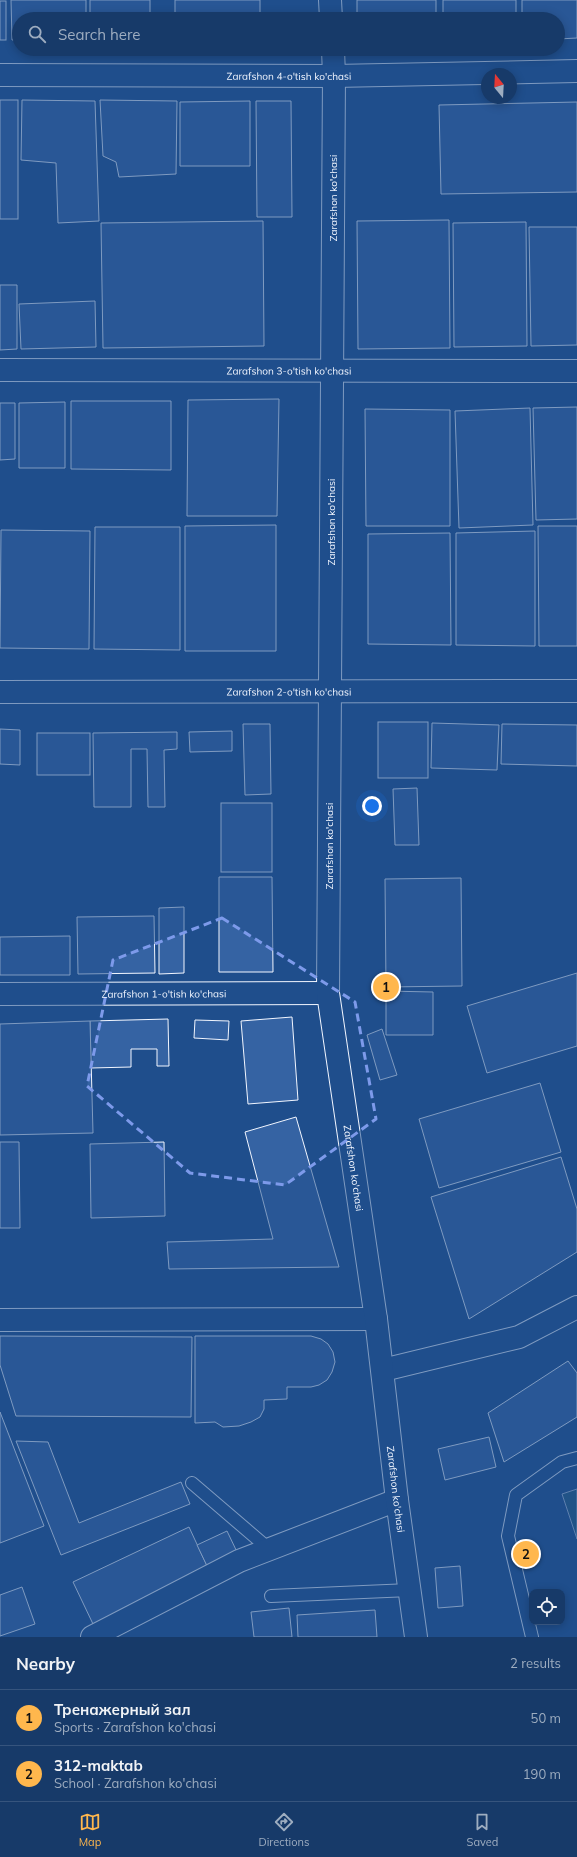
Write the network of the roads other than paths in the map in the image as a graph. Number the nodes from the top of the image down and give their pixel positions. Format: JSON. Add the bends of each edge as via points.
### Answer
{"nodes":[{"id":1,"x":330,"y":0,"type":"edge"},
{"id":2,"x":331,"y":12,"type":"edge"},
{"id":3,"x":333,"y":56,"type":"edge"},
{"id":4,"x":577,"y":71,"type":"edge"},
{"id":5,"x":0,"y":75,"type":"edge"},
{"id":6,"x":334,"y":76,"type":"junction"},
{"id":7,"x":0,"y":370,"type":"edge"},
{"id":8,"x":332,"y":371,"type":"junction"},
{"id":9,"x":577,"y":371,"type":"edge"},
{"id":10,"x":330,"y":691,"type":"junction"},
{"id":11,"x":577,"y":691,"type":"edge"},
{"id":12,"x":0,"y":692,"type":"edge"},
{"id":13,"x":328,"y":993,"type":"junction"},
{"id":14,"x":0,"y":994,"type":"edge"},
{"id":15,"x":577,"y":1307,"type":"edge"},
{"id":16,"x":376,"y":1319,"type":"junction"},
{"id":17,"x":0,"y":1320,"type":"edge"},
{"id":18,"x":383,"y":1370,"type":"junction"},
{"id":19,"x":577,"y":1458,"type":"edge"},
{"id":20,"x":192,"y":1483,"type":"dead end"},
{"id":21,"x":397,"y":1500,"type":"junction"},
{"id":22,"x":269,"y":1550,"type":"junction"},
{"id":23,"x":410,"y":1590,"type":"junction"},
{"id":24,"x":271,"y":1596,"type":"dead end"},
{"id":25,"x":92,"y":1637,"type":"edge"},
{"id":26,"x":416,"y":1637,"type":"edge"},
{"id":27,"x":532,"y":1637,"type":"edge"}],
"edges":[{"from":1,"to":2,"type":"street"},
{"from":3,"to":6,"type":"street","name":"Zarafshon ko'chasi"},
{"from":4,"to":6,"type":"street","name":"Zarafshon 4-o'tish ko'chasi"},
{"from":5,"to":6,"type":"street","name":"Zarafshon 4-o'tish ko'chasi"},
{"from":6,"to":8,"type":"street","name":"Zarafshon ko'chasi"},
{"from":7,"to":8,"type":"street","name":"Zarafshon 3-o'tish ko'chasi"},
{"from":8,"to":9,"type":"street","name":"Zarafshon 3-o'tish ko'chasi"},
{"from":8,"to":10,"type":"street","name":"Zarafshon ko'chasi"},
{"from":10,"to":11,"type":"street","name":"Zarafshon 2-o'tish ko'chasi"},
{"from":10,"to":12,"type":"street","name":"Zarafshon 2-o'tish ko'chasi"},
{"from":10,"to":13,"type":"street","name":"Zarafshon ko'chasi"},
{"from":13,"to":14,"type":"street","name":"Zarafshon 1-o'tish ko'chasi"},
{"from":13,"to":16,"type":"street","name":"Zarafshon ko'chasi"},
{"from":15,"to":18,"type":"street","via":[[519,1337]]},
{"from":16,"to":17,"type":"street"},
{"from":16,"to":18,"type":"street","name":"Zarafshon ko'chasi"},
{"from":18,"to":21,"type":"street","name":"Zarafshon ko'chasi"},
{"from":19,"to":27,"type":"lane","via":[[562,1462],[516,1495],[508,1536]]},
{"from":20,"to":22,"type":"lane"},
{"from":21,"to":22,"type":"street"},
{"from":21,"to":23,"type":"street","name":"Zarafshon ko'chasi"},
{"from":22,"to":25,"type":"street","via":[[239,1561]]},
{"from":23,"to":24,"type":"lane"},
{"from":23,"to":26,"type":"street","name":"Zarafshon ko'chasi"}]}
